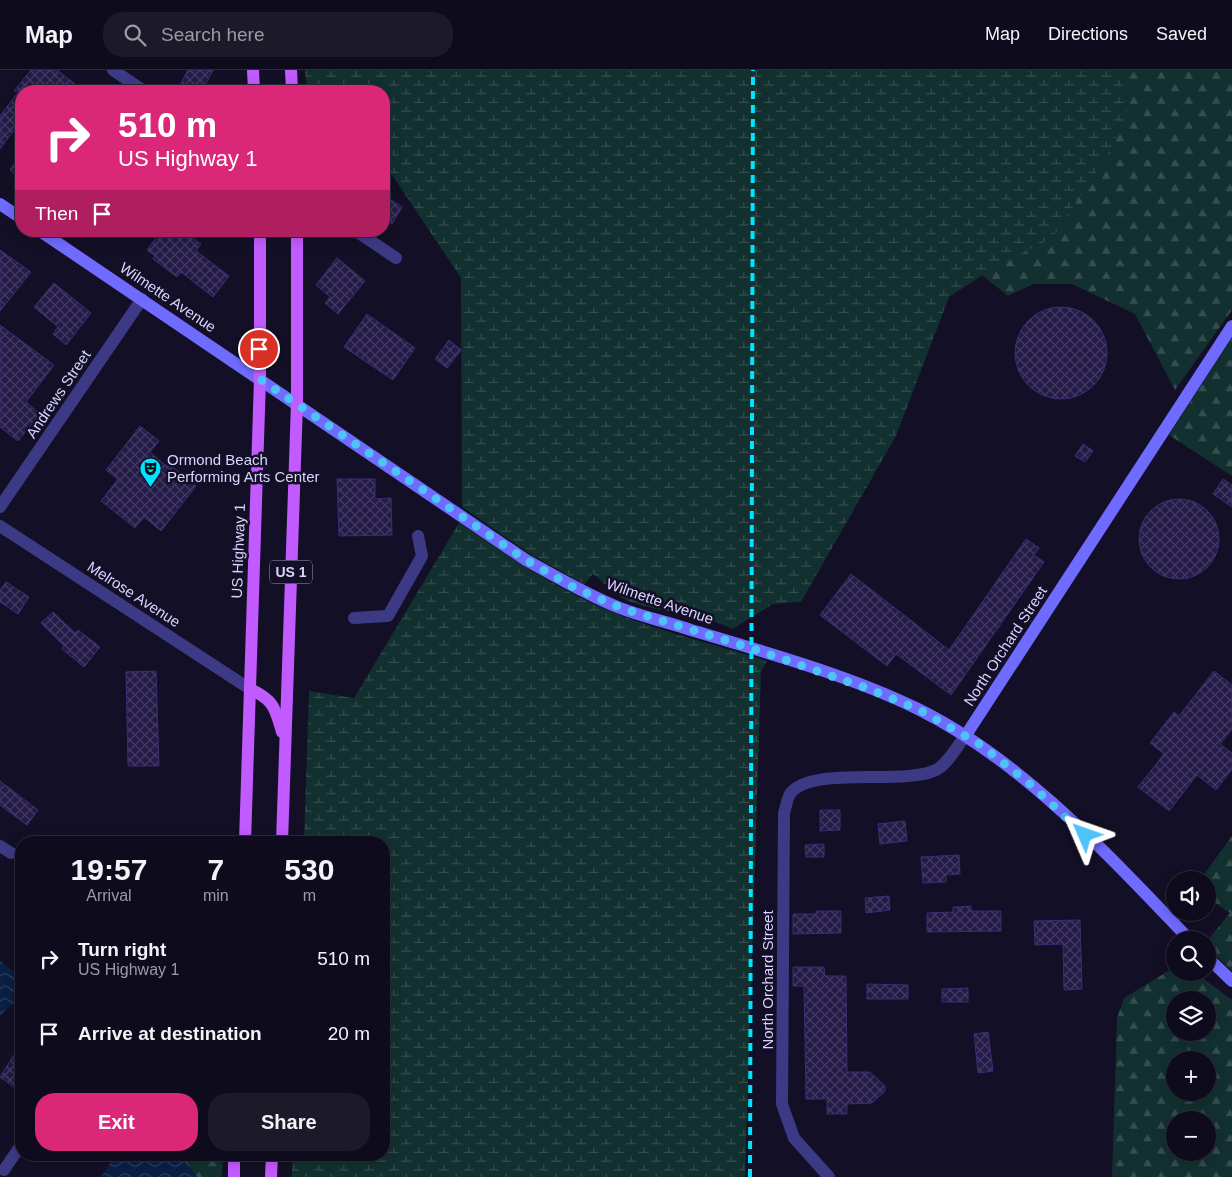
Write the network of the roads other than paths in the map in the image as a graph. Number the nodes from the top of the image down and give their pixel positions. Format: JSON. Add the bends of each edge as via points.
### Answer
{"nodes":[{"id":1,"x":113,"y":70,"type":"edge"},
{"id":2,"x":253,"y":70,"type":"edge"},
{"id":3,"x":291,"y":70,"type":"edge"},
{"id":4,"x":135,"y":85,"type":"edge"},
{"id":5,"x":254,"y":85,"type":"edge"},
{"id":6,"x":292,"y":85,"type":"edge"},
{"id":7,"x":0,"y":204,"type":"edge"},
{"id":8,"x":15,"y":214,"type":"edge"},
{"id":9,"x":49,"y":237,"type":"edge"},
{"id":10,"x":260,"y":237,"type":"edge"},
{"id":11,"x":295,"y":237,"type":"edge"},
{"id":12,"x":365,"y":237,"type":"edge"},
{"id":13,"x":396,"y":258,"type":"dead end"},
{"id":14,"x":142,"y":299,"type":"junction"},
{"id":15,"x":1232,"y":326,"type":"edge"},
{"id":16,"x":260,"y":379,"type":"junction"},
{"id":17,"x":297,"y":403,"type":"junction"},
{"id":18,"x":0,"y":507,"type":"edge"},
{"id":19,"x":0,"y":526,"type":"edge"},
{"id":20,"x":418,"y":536,"type":"dead end"},
{"id":21,"x":354,"y":618,"type":"dead end"},
{"id":22,"x":250,"y":689,"type":"junction"},
{"id":23,"x":966,"y":735,"type":"junction"},
{"id":24,"x":286,"y":742,"type":"junction"},
{"id":25,"x":245,"y":836,"type":"edge"},
{"id":26,"x":282,"y":836,"type":"edge"},
{"id":27,"x":0,"y":846,"type":"edge"},
{"id":28,"x":11,"y":853,"type":"dead end"},
{"id":29,"x":1181,"y":931,"type":"edge"},
{"id":30,"x":1216,"y":966,"type":"edge"},
{"id":31,"x":1232,"y":981,"type":"edge"},
{"id":32,"x":15,"y":1154,"type":"edge"},
{"id":33,"x":234,"y":1161,"type":"edge"},
{"id":34,"x":272,"y":1161,"type":"edge"},
{"id":35,"x":4,"y":1170,"type":"dead end"},
{"id":36,"x":234,"y":1177,"type":"edge"},
{"id":37,"x":271,"y":1177,"type":"edge"},
{"id":38,"x":829,"y":1177,"type":"edge"}],
"edges":[{"from":1,"to":4,"type":"street"},
{"from":2,"to":5,"type":"main road"},
{"from":3,"to":6,"type":"main road"},
{"from":7,"to":8,"type":"street"},
{"from":9,"to":14,"type":"street","name":"Wilmette Avenue"},
{"from":10,"to":16,"type":"main road","name":"US Highway 1","number":"US 1"},
{"from":11,"to":17,"type":"main road","number":"US 1"},
{"from":12,"to":13,"type":"street"},
{"from":14,"to":16,"type":"street","name":"Wilmette Avenue"},
{"from":14,"to":18,"type":"street","name":"Andrews Street"},
{"from":15,"to":23,"type":"street","name":"North Orchard Street"},
{"from":16,"to":17,"type":"street","name":"Wilmette Avenue"},
{"from":16,"to":22,"type":"main road","name":"US Highway 1","number":"US 1"},
{"from":17,"to":23,"type":"street","name":"Wilmette Avenue","via":[[526,560],[575,588],[621,608],[869,689],[920,710]]},
{"from":17,"to":24,"type":"main road","number":"US 1"},
{"from":19,"to":22,"type":"street","name":"Melrose Avenue"},
{"from":20,"to":21,"type":"street","via":[[422,556],[388,616]]},
{"from":22,"to":24,"type":"main road","via":[[266,696],[274,706]]},
{"from":22,"to":25,"type":"main road","name":"US Highway 1","number":"US 1"},
{"from":23,"to":29,"type":"street","name":"Wilmette Avenue","via":[[1030,784]]},
{"from":23,"to":38,"type":"street","name":"North Orchard Street","via":[[936,770],[895,776],[813,780],[796,788],[787,801],[784,813],[782,1104],[794,1138]]},
{"from":24,"to":26,"type":"main road","number":"US 1"},
{"from":27,"to":28,"type":"street"},
{"from":30,"to":31,"type":"street"},
{"from":32,"to":35,"type":"street"},
{"from":33,"to":36,"type":"main road"},
{"from":34,"to":37,"type":"main road"}]}
